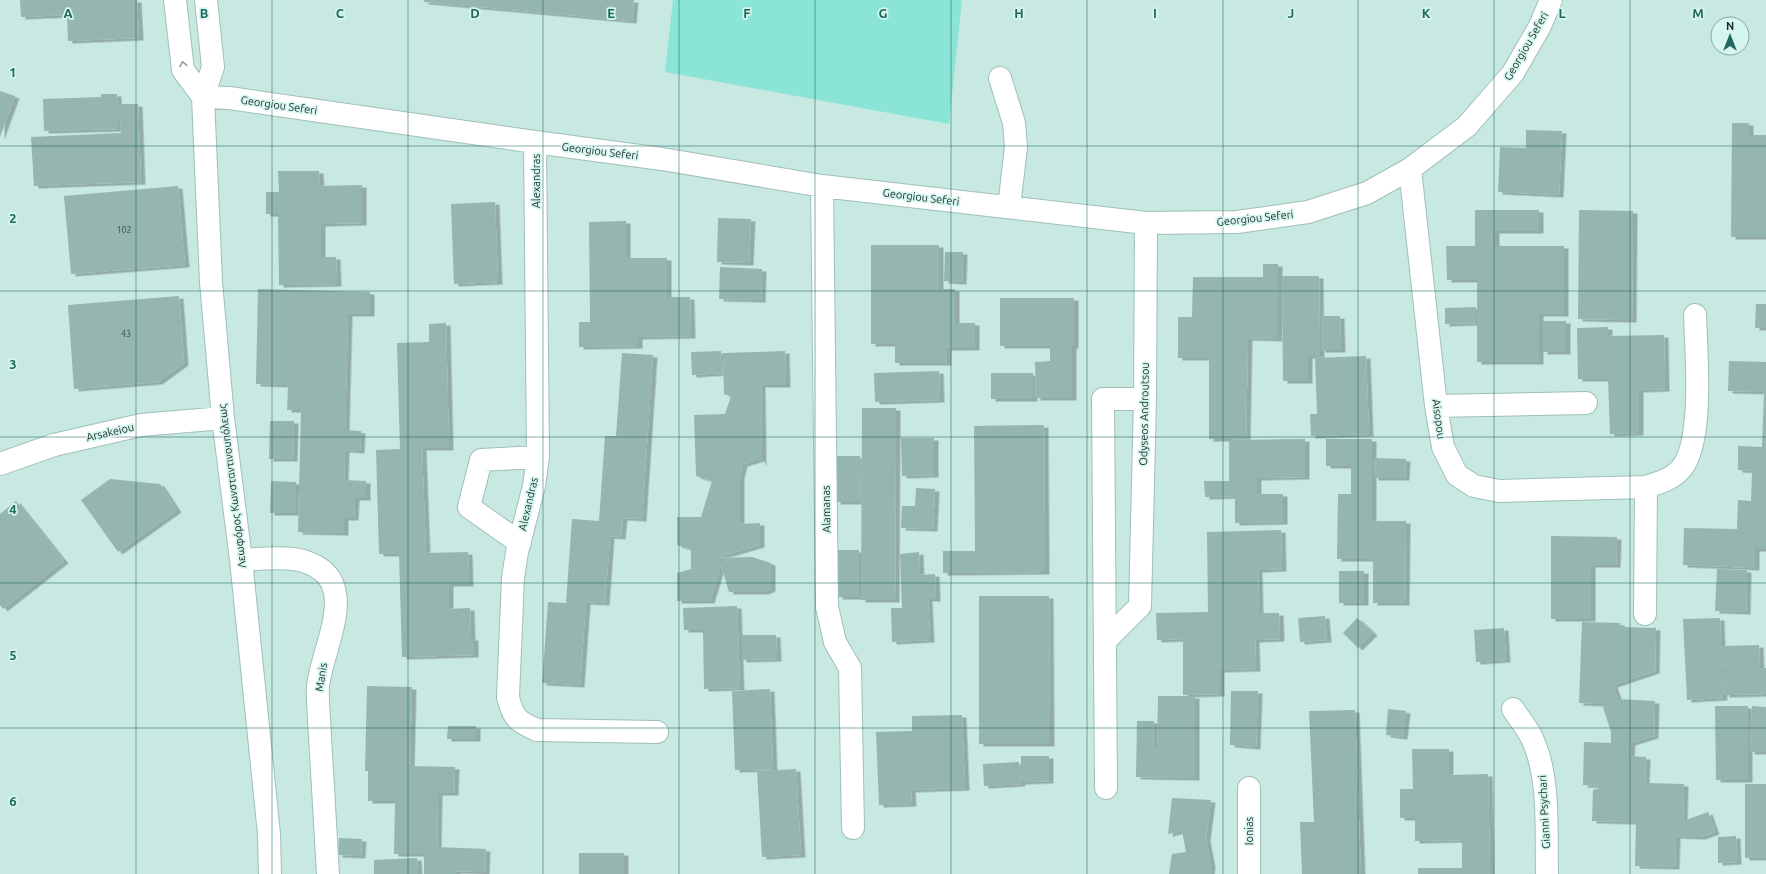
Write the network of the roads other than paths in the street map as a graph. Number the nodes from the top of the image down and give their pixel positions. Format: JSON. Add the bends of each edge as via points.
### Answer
{"nodes":[{"id":1,"x":175,"y":0,"type":"edge"},
{"id":2,"x":206,"y":0,"type":"edge"},
{"id":3,"x":1551,"y":0,"type":"edge"},
{"id":4,"x":1000,"y":78,"type":"dead end"},
{"id":5,"x":203,"y":97,"type":"junction"},
{"id":6,"x":535,"y":142,"type":"junction"},
{"id":7,"x":1410,"y":169,"type":"junction"},
{"id":8,"x":822,"y":186,"type":"junction"},
{"id":9,"x":1009,"y":207,"type":"junction"},
{"id":10,"x":1146,"y":223,"type":"junction"},
{"id":11,"x":1695,"y":315,"type":"dead end"},
{"id":12,"x":1145,"y":399,"type":"junction"},
{"id":13,"x":1586,"y":403,"type":"dead end"},
{"id":14,"x":1436,"y":406,"type":"junction"},
{"id":15,"x":223,"y":418,"type":"junction"},
{"id":16,"x":538,"y":457,"type":"junction"},
{"id":17,"x":0,"y":464,"type":"edge"},
{"id":18,"x":1646,"y":487,"type":"junction"},
{"id":19,"x":520,"y":543,"type":"junction"},
{"id":20,"x":242,"y":560,"type":"junction"},
{"id":21,"x":1645,"y":614,"type":"dead end"},
{"id":22,"x":1106,"y":640,"type":"junction"},
{"id":23,"x":1513,"y":709,"type":"dead end"},
{"id":24,"x":657,"y":732,"type":"dead end"},
{"id":25,"x":1106,"y":788,"type":"dead end"},
{"id":26,"x":1249,"y":788,"type":"dead end"},
{"id":27,"x":852,"y":828,"type":"dead end"},
{"id":28,"x":270,"y":874,"type":"edge"},
{"id":29,"x":328,"y":874,"type":"edge"},
{"id":30,"x":1249,"y":874,"type":"edge"},
{"id":31,"x":1547,"y":874,"type":"edge"}],
"edges":[{"from":5,"to":1,"type":"street","one_way":true,"via":[[184,70]]},
{"from":2,"to":5,"type":"street","name":"Λεωφόρος Κωνσταντινουπόλεως","via":[[213,67]]},
{"from":3,"to":7,"type":"street","name":"Georgiou Seferi","via":[[1540,26],[1508,78],[1468,126]]},
{"from":4,"to":9,"type":"street","via":[[1014,123],[1016,147]]},
{"from":5,"to":6,"type":"street","name":"Georgiou Seferi","via":[[229,98]]},
{"from":5,"to":15,"type":"street","name":"Λεωφόρος Κωνσταντινουπόλεως","via":[[211,282]]},
{"from":6,"to":8,"type":"street","name":"Georgiou Seferi","via":[[662,159]]},
{"from":6,"to":16,"type":"street","name":"Alexandras"},
{"from":7,"to":10,"type":"street","name":"Georgiou Seferi","via":[[1366,193],[1308,212],[1237,222]]},
{"from":7,"to":14,"type":"street","name":"Aisopou"},
{"from":8,"to":9,"type":"street","name":"Georgiou Seferi"},
{"from":8,"to":27,"type":"street","name":"Alamanas","via":[[827,607],[835,642],[850,668]]},
{"from":9,"to":10,"type":"street","name":"Georgiou Seferi"},
{"from":10,"to":12,"type":"street","name":"Odyseos Androutsou"},
{"from":11,"to":18,"type":"street","name":"Aisopou","via":[[1697,413],[1692,447],[1680,470],[1665,481]]},
{"from":12,"to":22,"type":"street","name":"Odyseos Androutsou","via":[[1140,606]]},
{"from":12,"to":22,"type":"street","via":[[1103,399]]},
{"from":13,"to":14,"type":"street"},
{"from":14,"to":18,"type":"street","name":"Aisopou","via":[[1443,447],[1457,475],[1474,486],[1499,491]]},
{"from":15,"to":17,"type":"street","name":"Arsakeiou","via":[[141,425],[54,445]]},
{"from":15,"to":20,"type":"street","name":"Λεωφόρος Κωνσταντινουπόλεως"},
{"from":16,"to":19,"type":"street","name":"Alexandras","via":[[534,486]]},
{"from":16,"to":19,"type":"street","via":[[481,460],[469,508]]},
{"from":18,"to":21,"type":"street"},
{"from":19,"to":24,"type":"street","name":"Alexandras","via":[[513,586],[508,697],[511,712],[521,723],[537,730]]},
{"from":20,"to":28,"type":"street","name":"Λεωφόρος Κωνσταντινουπόλεως","via":[[268,826]]},
{"from":20,"to":29,"type":"street","name":"Manis","via":[[302,560],[324,570],[334,585],[337,601],[318,688]]},
{"from":22,"to":25,"type":"street"},
{"from":23,"to":31,"type":"street","name":"Gianni Psychari","via":[[1534,742],[1540,761],[1544,783]]},
{"from":26,"to":30,"type":"street","name":"Ionias"}]}
